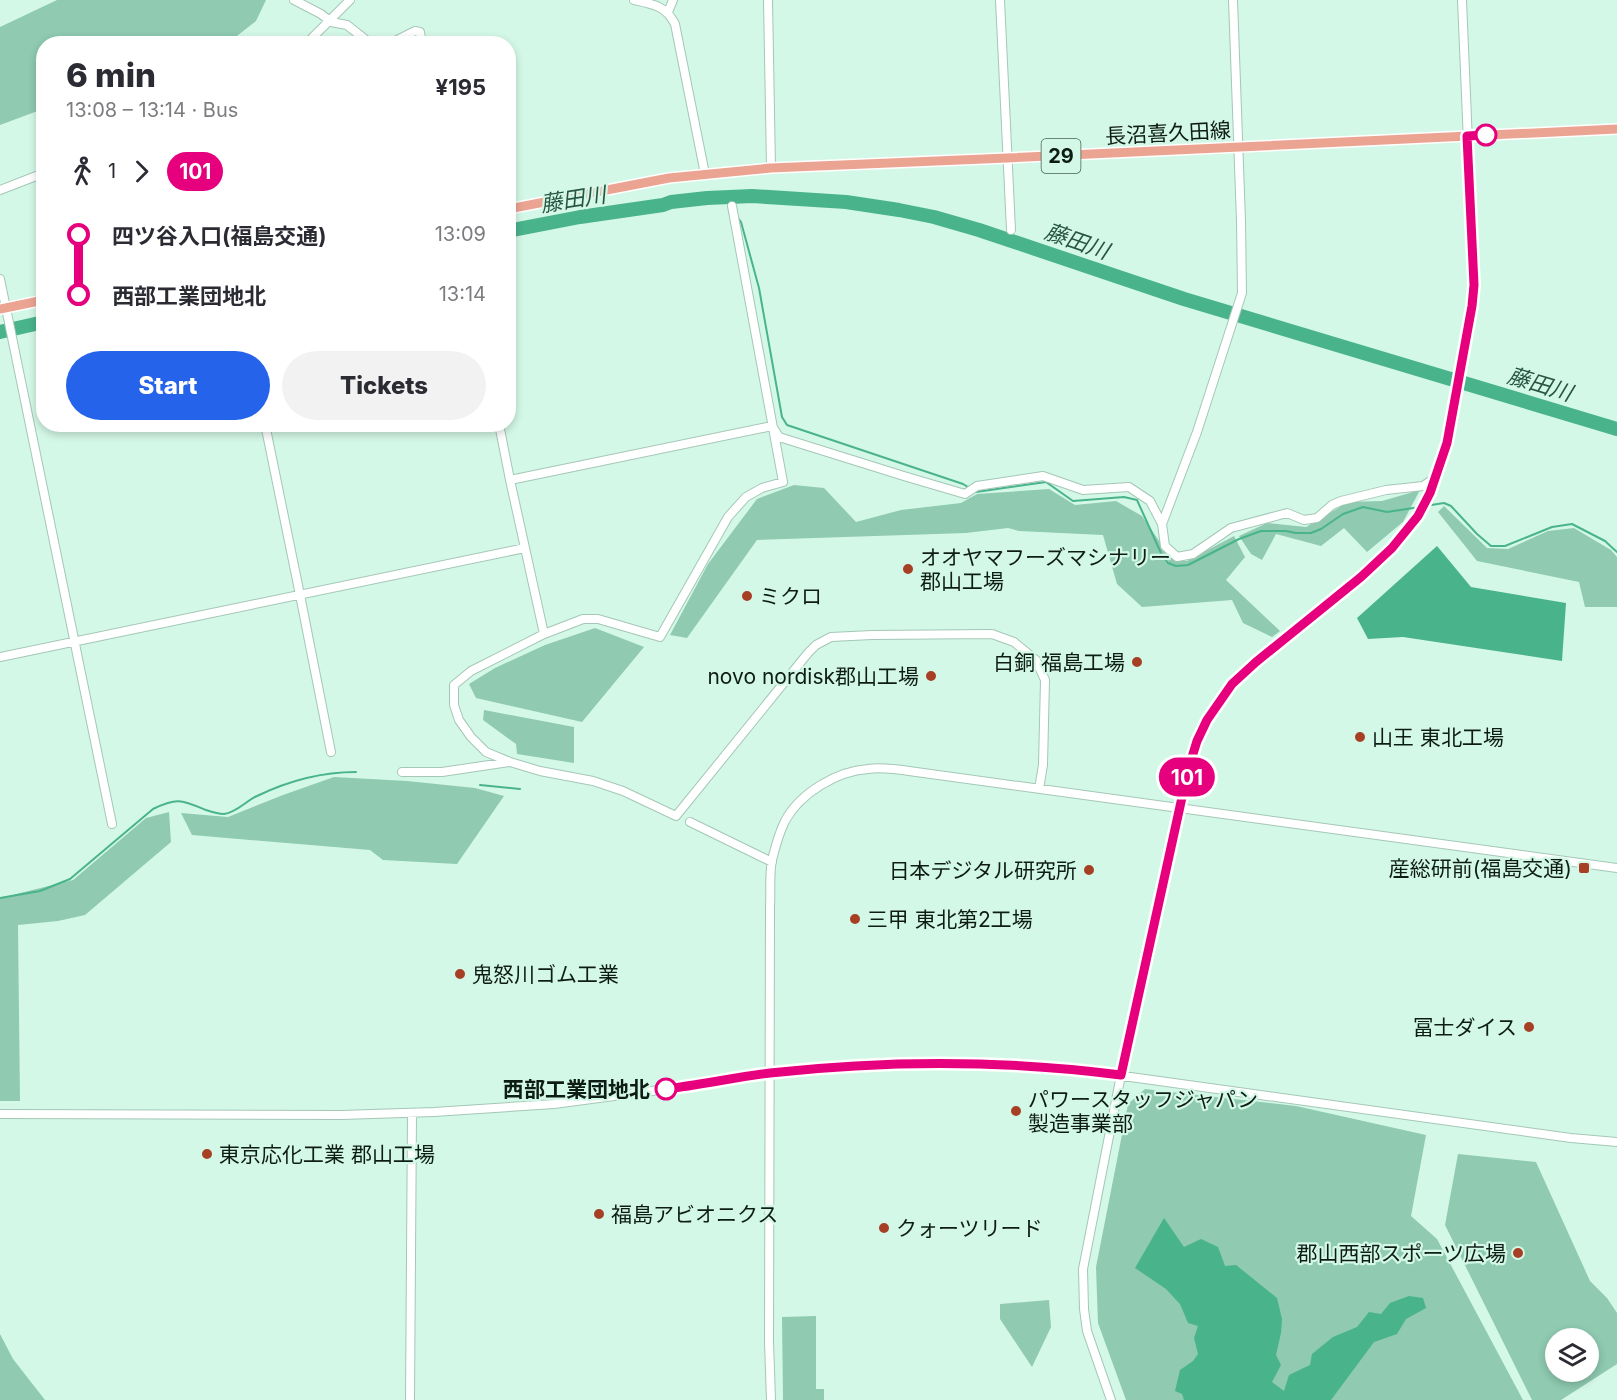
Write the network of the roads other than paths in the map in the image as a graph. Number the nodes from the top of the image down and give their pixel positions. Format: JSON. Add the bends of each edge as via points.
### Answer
{"nodes":[{"id":1,"x":350,"y":0,"type":"edge"},
{"id":2,"x":634,"y":0,"type":"edge"},
{"id":3,"x":673,"y":0,"type":"edge"},
{"id":4,"x":768,"y":0,"type":"edge"},
{"id":5,"x":1000,"y":0,"type":"edge"},
{"id":6,"x":1233,"y":0,"type":"edge"},
{"id":7,"x":1462,"y":0,"type":"edge"},
{"id":8,"x":299,"y":1,"type":"edge"},
{"id":9,"x":668,"y":12,"type":"junction"},
{"id":10,"x":328,"y":20,"type":"junction"},
{"id":11,"x":313,"y":36,"type":"edge"},
{"id":12,"x":361,"y":36,"type":"edge"},
{"id":13,"x":405,"y":36,"type":"edge"},
{"id":14,"x":421,"y":36,"type":"edge"},
{"id":15,"x":1617,"y":129,"type":"edge"},
{"id":16,"x":1467,"y":136,"type":"junction"},
{"id":17,"x":1237,"y":147,"type":"junction"},
{"id":18,"x":1007,"y":159,"type":"junction"},
{"id":19,"x":771,"y":168,"type":"junction"},
{"id":20,"x":705,"y":174,"type":"junction"},
{"id":21,"x":36,"y":176,"type":"edge"},
{"id":22,"x":0,"y":190,"type":"edge"},
{"id":23,"x":732,"y":206,"type":"dead end"},
{"id":24,"x":516,"y":207,"type":"edge"},
{"id":25,"x":1011,"y":230,"type":"dead end"},
{"id":26,"x":0,"y":279,"type":"edge"},
{"id":27,"x":36,"y":302,"type":"edge"},
{"id":28,"x":5,"y":310,"type":"edge"},
{"id":29,"x":772,"y":426,"type":"junction"},
{"id":30,"x":267,"y":432,"type":"edge"},
{"id":31,"x":501,"y":432,"type":"edge"},
{"id":32,"x":1435,"y":478,"type":"junction"},
{"id":33,"x":510,"y":480,"type":"junction"},
{"id":34,"x":1162,"y":524,"type":"junction"},
{"id":35,"x":525,"y":548,"type":"junction"},
{"id":36,"x":300,"y":596,"type":"junction"},
{"id":37,"x":544,"y":634,"type":"junction"},
{"id":38,"x":74,"y":641,"type":"junction"},
{"id":39,"x":0,"y":657,"type":"edge"},
{"id":40,"x":331,"y":752,"type":"dead end"},
{"id":41,"x":510,"y":762,"type":"junction"},
{"id":42,"x":402,"y":772,"type":"dead end"},
{"id":43,"x":1039,"y":789,"type":"junction"},
{"id":44,"x":1181,"y":808,"type":"junction"},
{"id":45,"x":690,"y":822,"type":"dead end"},
{"id":46,"x":112,"y":824,"type":"dead end"},
{"id":47,"x":772,"y":862,"type":"junction"},
{"id":48,"x":1617,"y":868,"type":"edge"},
{"id":49,"x":770,"y":1073,"type":"junction"},
{"id":50,"x":1121,"y":1075,"type":"junction"},
{"id":51,"x":0,"y":1113,"type":"edge"},
{"id":52,"x":412,"y":1113,"type":"junction"},
{"id":53,"x":1617,"y":1142,"type":"edge"},
{"id":54,"x":410,"y":1400,"type":"edge"},
{"id":55,"x":771,"y":1400,"type":"edge"},
{"id":56,"x":1111,"y":1400,"type":"edge"}],
"edges":[{"from":1,"to":10,"type":"street"},
{"from":2,"to":9,"type":"street"},
{"from":3,"to":9,"type":"street"},
{"from":4,"to":19,"type":"street"},
{"from":5,"to":18,"type":"street"},
{"from":6,"to":17,"type":"street"},
{"from":7,"to":16,"type":"street"},
{"from":8,"to":10,"type":"street"},
{"from":9,"to":20,"type":"street","via":[[675,24]]},
{"from":10,"to":11,"type":"street"},
{"from":10,"to":12,"type":"street","via":[[347,25]]},
{"from":13,"to":14,"type":"street","via":[[418,31]]},
{"from":15,"to":16,"type":"main road","name":"長沼喜久田線","number":"29"},
{"from":16,"to":17,"type":"main road","name":"長沼喜久田線","number":"29"},
{"from":16,"to":32,"type":"street","via":[[1474,285],[1447,443]]},
{"from":17,"to":18,"type":"main road","name":"長沼喜久田線","number":"29"},
{"from":17,"to":34,"type":"street","via":[[1242,292],[1197,432]]},
{"from":18,"to":19,"type":"main road","name":"長沼喜久田線","number":"29"},
{"from":18,"to":25,"type":"street"},
{"from":19,"to":20,"type":"main road","name":"長沼喜久田線","number":"29"},
{"from":20,"to":24,"type":"main road","name":"長沼喜久田線","number":"29"},
{"from":21,"to":22,"type":"street"},
{"from":23,"to":29,"type":"street"},
{"from":26,"to":28,"type":"street"},
{"from":27,"to":28,"type":"main road"},
{"from":28,"to":38,"type":"street"},
{"from":29,"to":33,"type":"street"},
{"from":29,"to":34,"type":"street","via":[[779,437],[965,494],[977,486],[1043,476],[1083,490],[1129,487],[1150,501]]},
{"from":29,"to":37,"type":"street","via":[[783,482],[746,497],[728,517],[660,637],[598,619],[583,619]]},
{"from":30,"to":36,"type":"street"},
{"from":31,"to":33,"type":"street"},
{"from":32,"to":34,"type":"street","via":[[1423,486],[1341,501],[1317,518],[1304,520],[1287,513],[1231,528],[1193,554],[1177,557],[1165,546]]},
{"from":32,"to":44,"type":"street","via":[[1420,511],[1392,548],[1232,684],[1197,741]]},
{"from":33,"to":35,"type":"street"},
{"from":35,"to":36,"type":"street"},
{"from":35,"to":37,"type":"street"},
{"from":36,"to":38,"type":"street"},
{"from":36,"to":40,"type":"street"},
{"from":37,"to":41,"type":"street","via":[[471,671],[454,685],[454,705],[471,737],[486,752]]},
{"from":38,"to":39,"type":"street"},
{"from":38,"to":46,"type":"street"},
{"from":41,"to":42,"type":"street","via":[[442,772]]},
{"from":41,"to":43,"type":"street","via":[[593,781],[676,816],[816,645],[831,637],[992,634],[1014,642],[1030,654],[1045,680]]},
{"from":43,"to":44,"type":"street"},
{"from":43,"to":47,"type":"street","via":[[888,769],[846,773],[827,781],[797,805],[786,820]]},
{"from":44,"to":48,"type":"street"},
{"from":44,"to":50,"type":"street"},
{"from":45,"to":47,"type":"street"},
{"from":47,"to":49,"type":"street"},
{"from":49,"to":50,"type":"street","via":[[911,1064],[993,1064]]},
{"from":49,"to":52,"type":"street","via":[[554,1104]]},
{"from":49,"to":55,"type":"street"},
{"from":50,"to":53,"type":"street"},
{"from":50,"to":56,"type":"street","via":[[1083,1269],[1087,1331]]},
{"from":51,"to":52,"type":"street"},
{"from":52,"to":54,"type":"street"}]}
